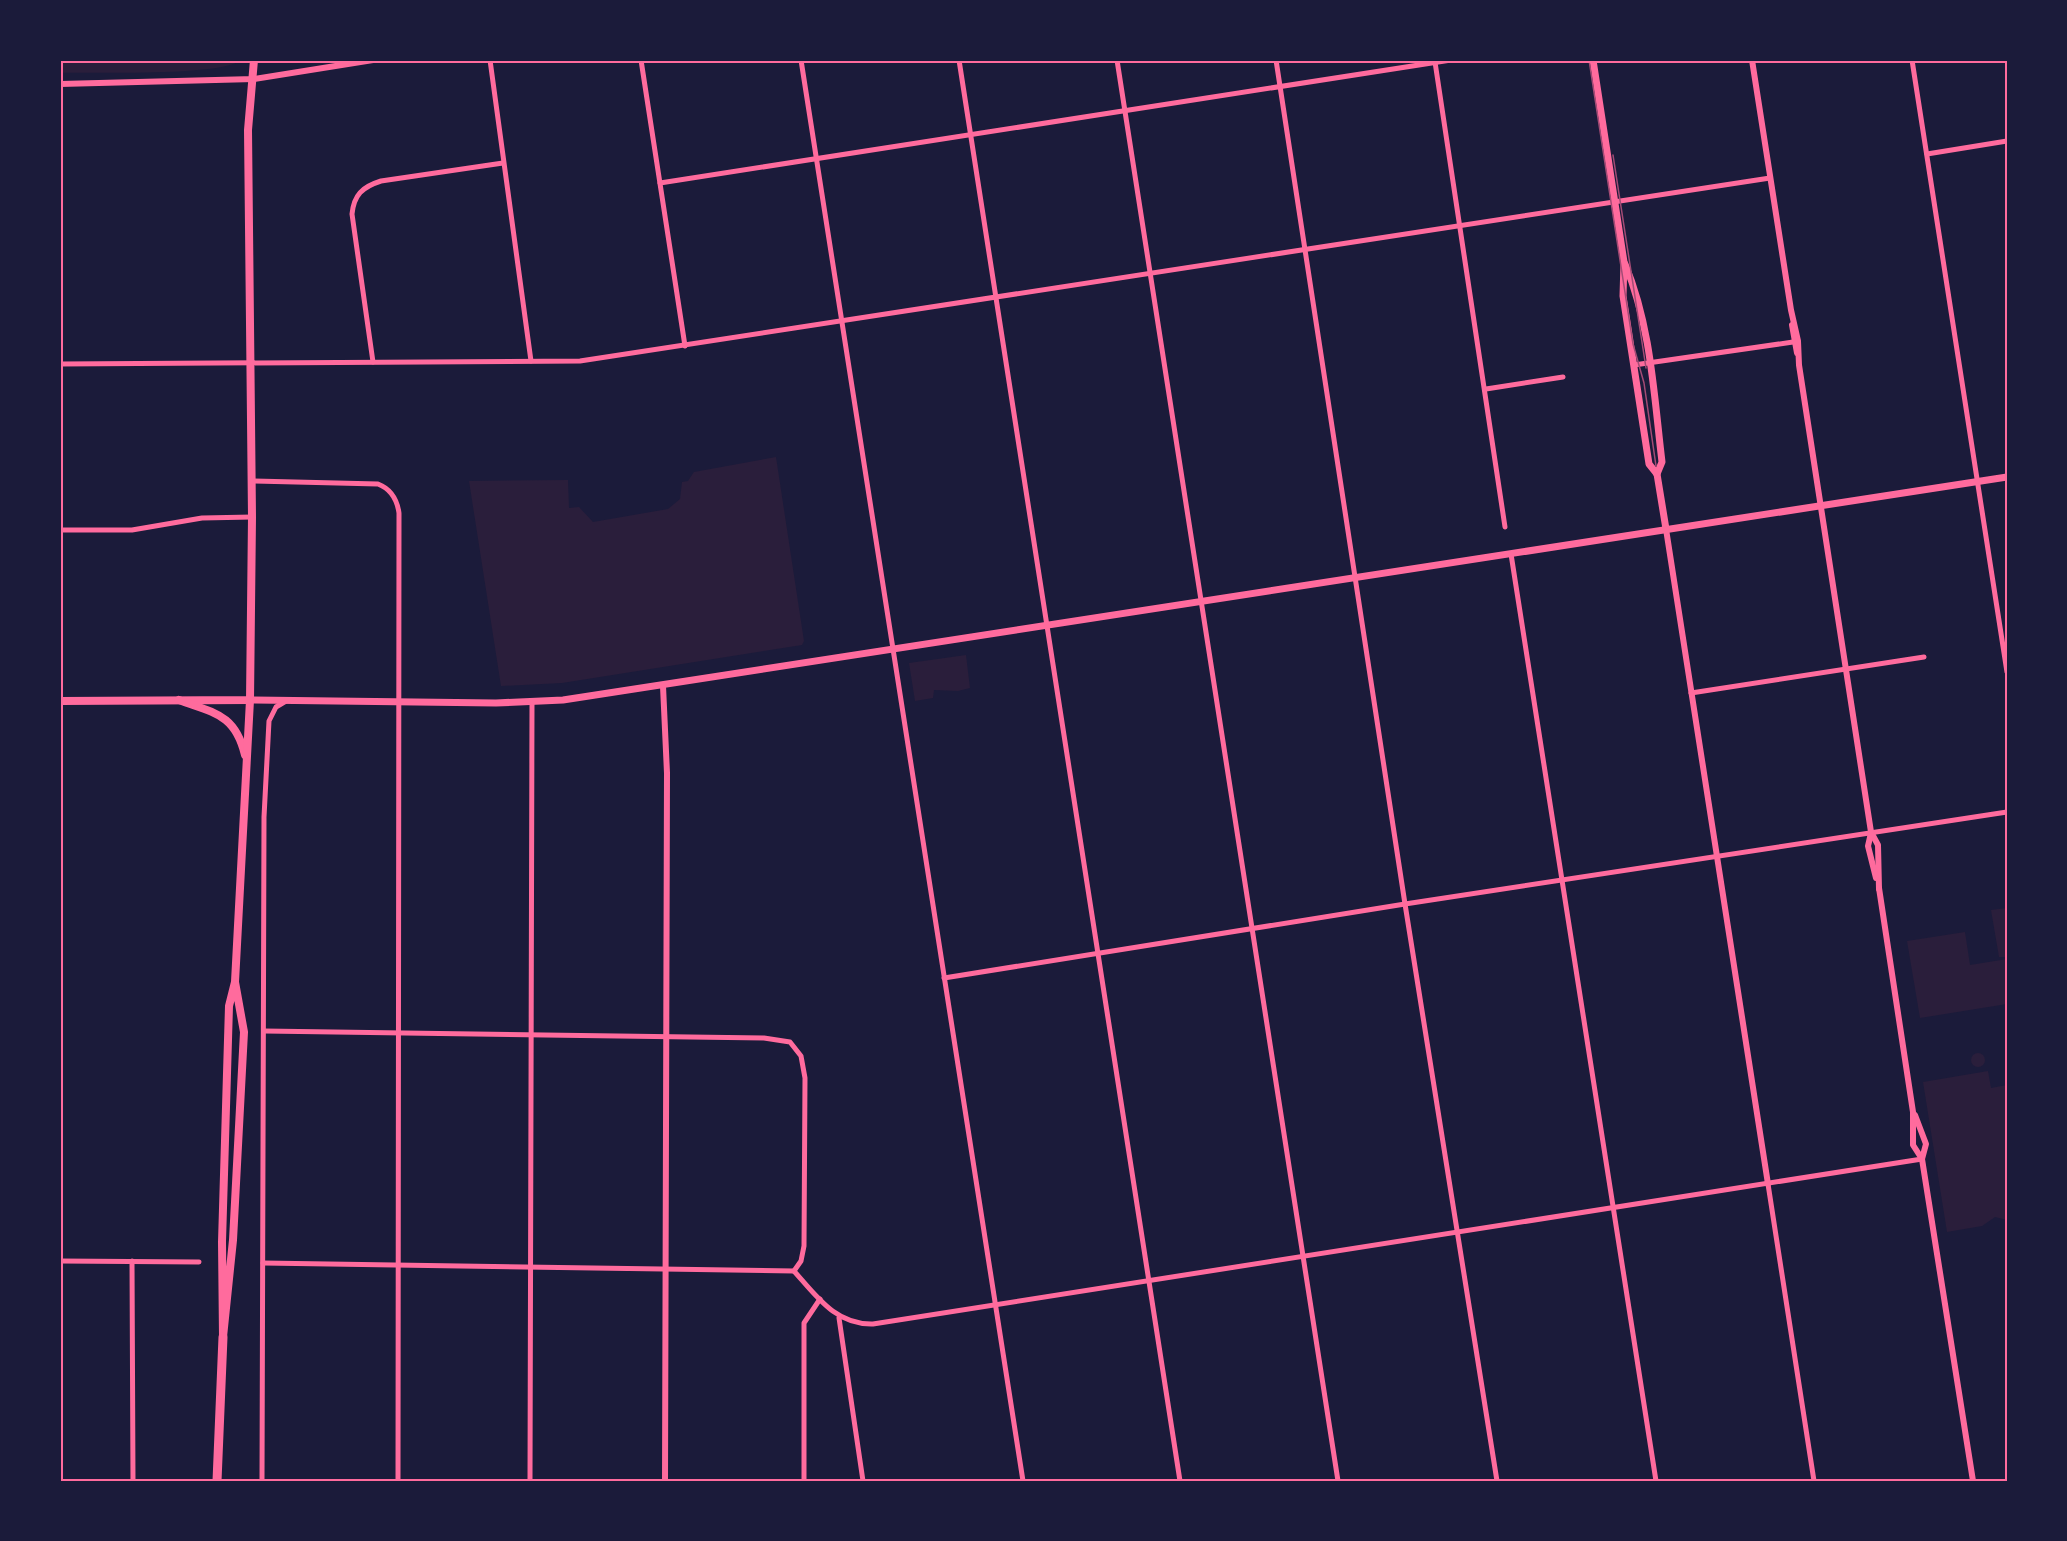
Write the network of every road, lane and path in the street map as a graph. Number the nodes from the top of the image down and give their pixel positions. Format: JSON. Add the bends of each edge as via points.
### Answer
{"nodes":[{"id":1,"x":254,"y":60,"type":"edge"},
{"id":2,"x":373,"y":60,"type":"edge"},
{"id":3,"x":490,"y":60,"type":"edge"},
{"id":4,"x":641,"y":60,"type":"edge"},
{"id":5,"x":801,"y":60,"type":"edge"},
{"id":6,"x":958,"y":60,"type":"edge"},
{"id":7,"x":1117,"y":60,"type":"edge"},
{"id":8,"x":1276,"y":60,"type":"edge"},
{"id":9,"x":1451,"y":60,"type":"edge"},
{"id":10,"x":1593,"y":60,"type":"edge"},
{"id":11,"x":1752,"y":60,"type":"edge"},
{"id":12,"x":1912,"y":60,"type":"edge"},
{"id":13,"x":1435,"y":61,"type":"edge"},
{"id":14,"x":254,"y":79,"type":"junction"},
{"id":15,"x":60,"y":84,"type":"edge"},
{"id":16,"x":1280,"y":86,"type":"junction"},
{"id":17,"x":1125,"y":111,"type":"junction"},
{"id":18,"x":970,"y":134,"type":"junction"},
{"id":19,"x":2007,"y":141,"type":"edge"},
{"id":20,"x":1927,"y":154,"type":"junction"},
{"id":21,"x":816,"y":158,"type":"junction"},
{"id":22,"x":503,"y":164,"type":"junction"},
{"id":23,"x":1770,"y":178,"type":"junction"},
{"id":24,"x":660,"y":183,"type":"junction"},
{"id":25,"x":1615,"y":202,"type":"junction"},
{"id":26,"x":1460,"y":226,"type":"junction"},
{"id":27,"x":1306,"y":250,"type":"junction"},
{"id":28,"x":1624,"y":262,"type":"junction"},
{"id":29,"x":1151,"y":274,"type":"junction"},
{"id":30,"x":995,"y":298,"type":"junction"},
{"id":31,"x":1793,"y":321,"type":"junction"},
{"id":32,"x":842,"y":322,"type":"junction"},
{"id":33,"x":1793,"y":342,"type":"junction"},
{"id":34,"x":685,"y":346,"type":"junction"},
{"id":35,"x":1798,"y":357,"type":"junction"},
{"id":36,"x":531,"y":361,"type":"junction"},
{"id":37,"x":373,"y":362,"type":"junction"},
{"id":38,"x":60,"y":363,"type":"edge"},
{"id":39,"x":251,"y":363,"type":"junction"},
{"id":40,"x":1649,"y":363,"type":"junction"},
{"id":41,"x":1634,"y":365,"type":"junction"},
{"id":42,"x":1563,"y":377,"type":"dead end"},
{"id":43,"x":1486,"y":389,"type":"junction"},
{"id":44,"x":1657,"y":474,"type":"junction"},
{"id":45,"x":2007,"y":477,"type":"edge"},
{"id":46,"x":252,"y":481,"type":"junction"},
{"id":47,"x":1977,"y":481,"type":"junction"},
{"id":48,"x":1821,"y":505,"type":"junction"},
{"id":49,"x":252,"y":517,"type":"junction"},
{"id":50,"x":1505,"y":527,"type":"dead end"},
{"id":51,"x":1666,"y":529,"type":"junction"},
{"id":52,"x":60,"y":530,"type":"edge"},
{"id":53,"x":1511,"y":554,"type":"junction"},
{"id":54,"x":1356,"y":577,"type":"junction"},
{"id":55,"x":1201,"y":601,"type":"junction"},
{"id":56,"x":1046,"y":625,"type":"junction"},
{"id":57,"x":893,"y":650,"type":"junction"},
{"id":58,"x":1924,"y":657,"type":"dead end"},
{"id":59,"x":1846,"y":669,"type":"junction"},
{"id":60,"x":2007,"y":672,"type":"edge"},
{"id":61,"x":663,"y":686,"type":"junction"},
{"id":62,"x":1691,"y":693,"type":"junction"},
{"id":63,"x":179,"y":700,"type":"junction"},
{"id":64,"x":250,"y":700,"type":"junction"},
{"id":65,"x":288,"y":700,"type":"junction"},
{"id":66,"x":60,"y":701,"type":"edge"},
{"id":67,"x":399,"y":702,"type":"junction"},
{"id":68,"x":532,"y":703,"type":"junction"},
{"id":69,"x":247,"y":764,"type":"junction"},
{"id":70,"x":2007,"y":812,"type":"edge"},
{"id":71,"x":1871,"y":832,"type":"junction"},
{"id":72,"x":1717,"y":857,"type":"junction"},
{"id":73,"x":1562,"y":881,"type":"junction"},
{"id":74,"x":1405,"y":904,"type":"junction"},
{"id":75,"x":1252,"y":929,"type":"junction"},
{"id":76,"x":1096,"y":953,"type":"junction"},
{"id":77,"x":944,"y":978,"type":"junction"},
{"id":78,"x":235,"y":982,"type":"junction"},
{"id":79,"x":264,"y":1032,"type":"junction"},
{"id":80,"x":400,"y":1034,"type":"junction"},
{"id":81,"x":533,"y":1036,"type":"junction"},
{"id":82,"x":667,"y":1038,"type":"junction"},
{"id":83,"x":1914,"y":1112,"type":"junction"},
{"id":84,"x":1922,"y":1160,"type":"junction"},
{"id":85,"x":1768,"y":1184,"type":"junction"},
{"id":86,"x":1614,"y":1208,"type":"junction"},
{"id":87,"x":1459,"y":1232,"type":"junction"},
{"id":88,"x":1304,"y":1256,"type":"junction"},
{"id":89,"x":60,"y":1261,"type":"edge"},
{"id":90,"x":132,"y":1262,"type":"junction"},
{"id":91,"x":199,"y":1262,"type":"dead end"},
{"id":92,"x":263,"y":1263,"type":"junction"},
{"id":93,"x":399,"y":1264,"type":"junction"},
{"id":94,"x":532,"y":1266,"type":"junction"},
{"id":95,"x":666,"y":1267,"type":"junction"},
{"id":96,"x":794,"y":1271,"type":"junction"},
{"id":97,"x":1149,"y":1280,"type":"junction"},
{"id":98,"x":820,"y":1299,"type":"junction"},
{"id":99,"x":995,"y":1304,"type":"junction"},
{"id":100,"x":839,"y":1318,"type":"junction"},
{"id":101,"x":223,"y":1337,"type":"junction"},
{"id":102,"x":133,"y":1481,"type":"edge"},
{"id":103,"x":217,"y":1481,"type":"edge"},
{"id":104,"x":262,"y":1481,"type":"edge"},
{"id":105,"x":398,"y":1481,"type":"edge"},
{"id":106,"x":530,"y":1481,"type":"edge"},
{"id":107,"x":665,"y":1481,"type":"edge"},
{"id":108,"x":804,"y":1481,"type":"edge"},
{"id":109,"x":863,"y":1481,"type":"edge"},
{"id":110,"x":1023,"y":1481,"type":"edge"},
{"id":111,"x":1180,"y":1481,"type":"edge"},
{"id":112,"x":1338,"y":1481,"type":"edge"},
{"id":113,"x":1497,"y":1481,"type":"edge"},
{"id":114,"x":1656,"y":1481,"type":"edge"},
{"id":115,"x":1814,"y":1481,"type":"edge"},
{"id":116,"x":1973,"y":1481,"type":"edge"}],
"edges":[{"from":1,"to":14,"type":"main road"},
{"from":2,"to":14,"type":"street"},
{"from":3,"to":22,"type":"street"},
{"from":4,"to":24,"type":"street"},
{"from":5,"to":21,"type":"street"},
{"from":6,"to":18,"type":"street"},
{"from":7,"to":17,"type":"street"},
{"from":8,"to":16,"type":"street"},
{"from":9,"to":13,"type":"street"},
{"from":10,"to":25,"type":"main road"},
{"from":11,"to":23,"type":"street"},
{"from":12,"to":20,"type":"street"},
{"from":13,"to":16,"type":"street"},
{"from":13,"to":26,"type":"street"},
{"from":14,"to":15,"type":"street"},
{"from":14,"to":39,"type":"main road","via":[[248,130]]},
{"from":16,"to":17,"type":"street"},
{"from":16,"to":27,"type":"street"},
{"from":17,"to":18,"type":"street"},
{"from":17,"to":29,"type":"street"},
{"from":18,"to":21,"type":"street"},
{"from":18,"to":30,"type":"street"},
{"from":19,"to":20,"type":"street"},
{"from":20,"to":47,"type":"street"},
{"from":21,"to":24,"type":"street"},
{"from":21,"to":32,"type":"street"},
{"from":22,"to":36,"type":"street"},
{"from":22,"to":37,"type":"street","via":[[381,181],[357,195],[352,214]]},
{"from":23,"to":25,"type":"street"},
{"from":23,"to":31,"type":"street"},
{"from":24,"to":34,"type":"street"},
{"from":25,"to":26,"type":"street"},
{"from":25,"to":28,"type":"main road"},
{"from":26,"to":27,"type":"street"},
{"from":26,"to":43,"type":"street"},
{"from":27,"to":29,"type":"street"},
{"from":27,"to":54,"type":"street"},
{"from":28,"to":40,"type":"main road","via":[[1639,296]]},
{"from":28,"to":41,"type":"main road","via":[[1623,296]]},
{"from":29,"to":30,"type":"street"},
{"from":29,"to":55,"type":"street"},
{"from":30,"to":32,"type":"street"},
{"from":30,"to":56,"type":"street"},
{"from":31,"to":33,"type":"street"},
{"from":31,"to":35,"type":"street"},
{"from":32,"to":34,"type":"street"},
{"from":32,"to":57,"type":"street"},
{"from":33,"to":35,"type":"street"},
{"from":33,"to":40,"type":"street"},
{"from":34,"to":36,"type":"street","via":[[580,361]]},
{"from":35,"to":48,"type":"street"},
{"from":36,"to":37,"type":"street"},
{"from":37,"to":39,"type":"street"},
{"from":38,"to":39,"type":"street"},
{"from":39,"to":46,"type":"main road"},
{"from":40,"to":41,"type":"street"},
{"from":40,"to":44,"type":"main road","via":[[1662,462]]},
{"from":41,"to":44,"type":"main road","via":[[1649,464]]},
{"from":42,"to":43,"type":"street"},
{"from":43,"to":50,"type":"street"},
{"from":44,"to":51,"type":"main road"},
{"from":45,"to":47,"type":"main road"},
{"from":46,"to":49,"type":"main road"},
{"from":46,"to":67,"type":"street","via":[[369,482],[384,486],[392,494],[400,521]]},
{"from":47,"to":48,"type":"main road"},
{"from":47,"to":60,"type":"street"},
{"from":48,"to":51,"type":"main road"},
{"from":48,"to":59,"type":"street"},
{"from":49,"to":52,"type":"street","via":[[202,518],[132,530]]},
{"from":49,"to":64,"type":"main road"},
{"from":51,"to":53,"type":"main road"},
{"from":51,"to":62,"type":"street"},
{"from":53,"to":54,"type":"main road"},
{"from":53,"to":73,"type":"street"},
{"from":54,"to":55,"type":"main road"},
{"from":54,"to":74,"type":"street"},
{"from":55,"to":56,"type":"main road"},
{"from":55,"to":75,"type":"street"},
{"from":56,"to":57,"type":"main road"},
{"from":56,"to":76,"type":"street"},
{"from":57,"to":61,"type":"main road"},
{"from":57,"to":77,"type":"street"},
{"from":58,"to":59,"type":"street"},
{"from":59,"to":62,"type":"street"},
{"from":59,"to":71,"type":"street"},
{"from":61,"to":68,"type":"main road"},
{"from":61,"to":82,"type":"street","via":[[668,773]]},
{"from":62,"to":72,"type":"street"},
{"from":63,"to":64,"type":"main road"},
{"from":63,"to":66,"type":"main road"},
{"from":63,"to":69,"type":"highway","via":[[228,719]]},
{"from":64,"to":65,"type":"main road"},
{"from":64,"to":69,"type":"highway"},
{"from":65,"to":67,"type":"main road"},
{"from":65,"to":79,"type":"street","via":[[276,707],[269,722],[264,817]]},
{"from":67,"to":68,"type":"main road"},
{"from":67,"to":80,"type":"street"},
{"from":68,"to":81,"type":"street"},
{"from":69,"to":78,"type":"highway"},
{"from":70,"to":71,"type":"street"},
{"from":71,"to":72,"type":"street"},
{"from":71,"to":83,"type":"street","via":[[1868,846],[1879,889]]},
{"from":72,"to":73,"type":"street"},
{"from":72,"to":85,"type":"street"},
{"from":73,"to":74,"type":"street"},
{"from":73,"to":86,"type":"street"},
{"from":74,"to":75,"type":"street"},
{"from":74,"to":87,"type":"street"},
{"from":75,"to":76,"type":"street"},
{"from":75,"to":88,"type":"street"},
{"from":76,"to":77,"type":"street"},
{"from":76,"to":97,"type":"street"},
{"from":77,"to":99,"type":"street"},
{"from":78,"to":101,"type":"highway","via":[[229,1018]]},
{"from":78,"to":101,"type":"highway","via":[[244,1032],[233,1240]]},
{"from":79,"to":80,"type":"street"},
{"from":79,"to":92,"type":"street"},
{"from":80,"to":81,"type":"street"},
{"from":80,"to":93,"type":"street"},
{"from":81,"to":82,"type":"street"},
{"from":81,"to":94,"type":"street"},
{"from":82,"to":95,"type":"street"},
{"from":82,"to":96,"type":"street","via":[[780,1039],[794,1045],[801,1056],[805,1078],[804,1246]]},
{"from":83,"to":84,"type":"street","via":[[1913,1145]]},
{"from":83,"to":84,"type":"street","via":[[1926,1144]]},
{"from":84,"to":85,"type":"street"},
{"from":84,"to":116,"type":"street"},
{"from":85,"to":86,"type":"street"},
{"from":85,"to":115,"type":"street"},
{"from":86,"to":87,"type":"street"},
{"from":86,"to":114,"type":"street"},
{"from":87,"to":88,"type":"street"},
{"from":87,"to":113,"type":"street"},
{"from":88,"to":97,"type":"street"},
{"from":88,"to":112,"type":"street"},
{"from":89,"to":90,"type":"street"},
{"from":90,"to":91,"type":"street"},
{"from":90,"to":102,"type":"street"},
{"from":92,"to":93,"type":"street"},
{"from":92,"to":104,"type":"street"},
{"from":93,"to":94,"type":"street"},
{"from":93,"to":105,"type":"street"},
{"from":94,"to":95,"type":"street"},
{"from":94,"to":106,"type":"street"},
{"from":95,"to":96,"type":"street"},
{"from":95,"to":107,"type":"street"},
{"from":96,"to":98,"type":"street"},
{"from":97,"to":99,"type":"street"},
{"from":97,"to":111,"type":"street"},
{"from":98,"to":100,"type":"street"},
{"from":98,"to":108,"type":"street","via":[[804,1323]]},
{"from":99,"to":100,"type":"street","via":[[873,1324]]},
{"from":99,"to":110,"type":"street"},
{"from":100,"to":109,"type":"street"},
{"from":101,"to":103,"type":"highway"}]}
